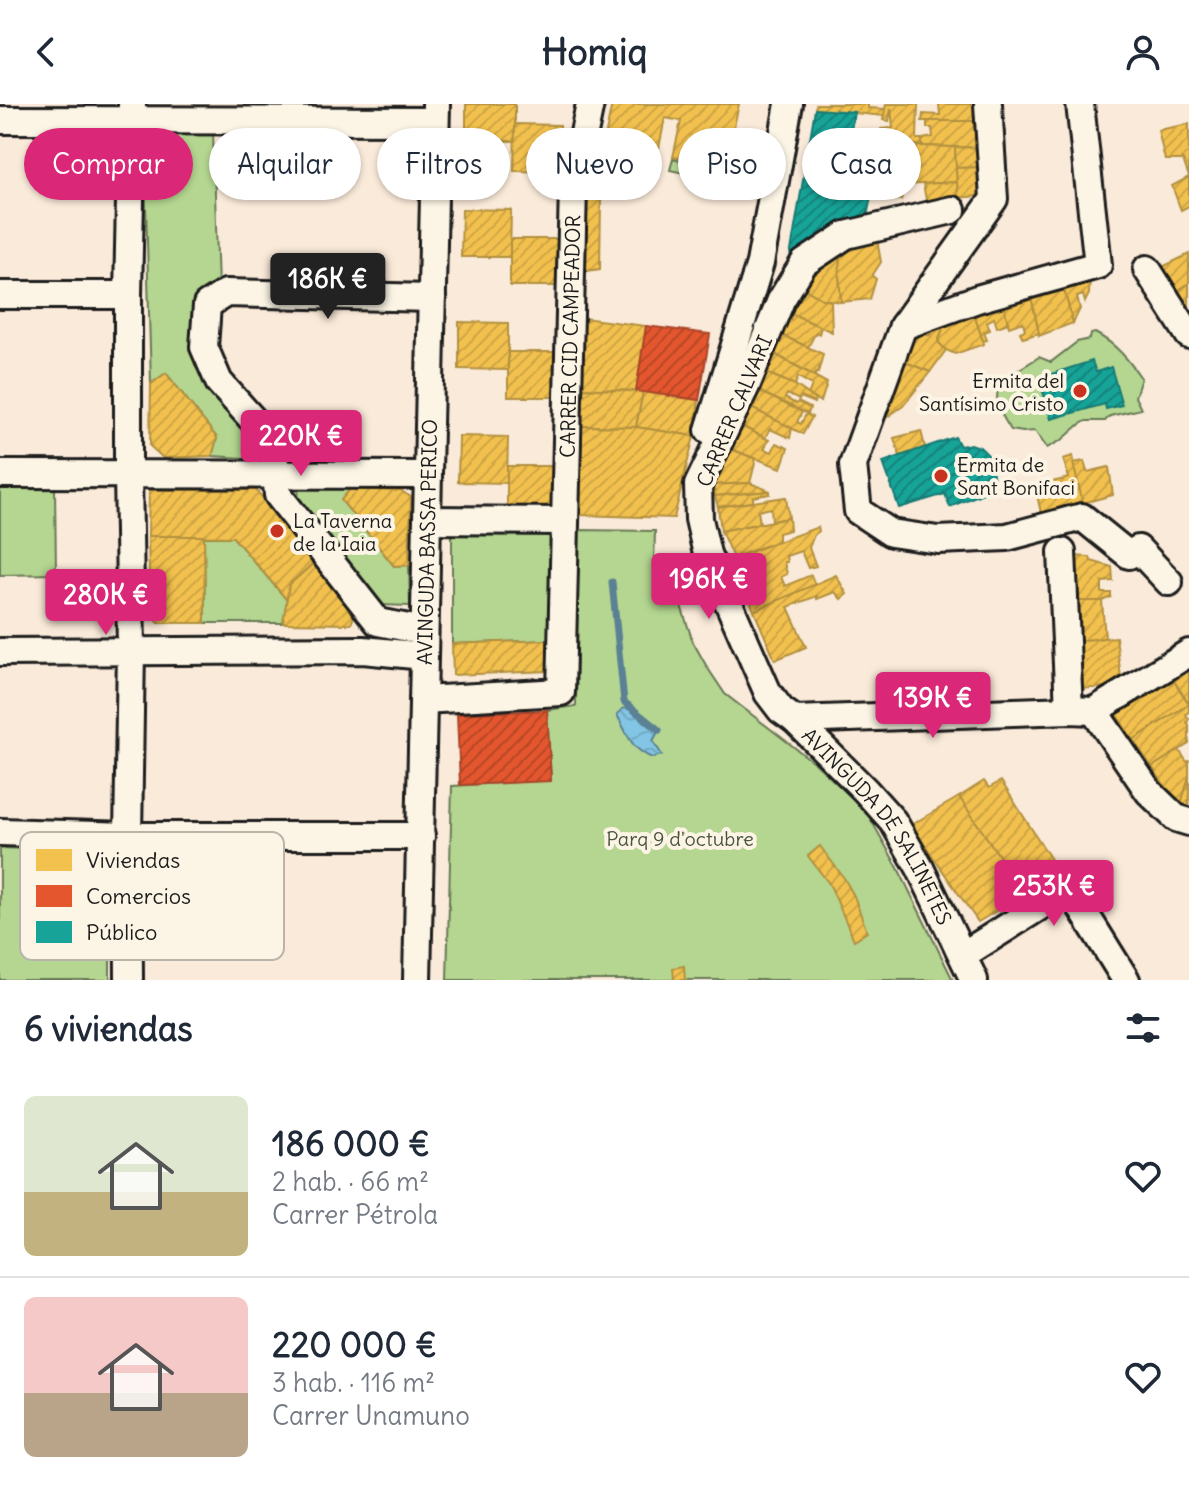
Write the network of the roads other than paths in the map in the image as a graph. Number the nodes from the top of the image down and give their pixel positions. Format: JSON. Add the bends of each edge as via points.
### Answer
{"nodes":[{"id":1,"x":590,"y":104,"type":"edge"},
{"id":2,"x":789,"y":104,"type":"edge"},
{"id":3,"x":988,"y":104,"type":"edge"},
{"id":4,"x":1080,"y":104,"type":"edge"},
{"id":5,"x":132,"y":112,"type":"edge"},
{"id":6,"x":436,"y":112,"type":"edge"},
{"id":7,"x":0,"y":120,"type":"edge"},
{"id":8,"x":891,"y":209,"type":"dead end"},
{"id":9,"x":952,"y":210,"type":"dead end"},
{"id":10,"x":846,"y":235,"type":"junction"},
{"id":11,"x":1147,"y":269,"type":"dead end"},
{"id":12,"x":0,"y":295,"type":"edge"},
{"id":13,"x":128,"y":295,"type":"junction"},
{"id":14,"x":432,"y":298,"type":"junction"},
{"id":15,"x":903,"y":326,"type":"junction"},
{"id":16,"x":1189,"y":335,"type":"edge"},
{"id":17,"x":0,"y":474,"type":"edge"},
{"id":18,"x":128,"y":474,"type":"junction"},
{"id":19,"x":275,"y":474,"type":"junction"},
{"id":20,"x":428,"y":475,"type":"junction"},
{"id":21,"x":698,"y":485,"type":"junction"},
{"id":22,"x":427,"y":520,"type":"junction"},
{"id":23,"x":565,"y":521,"type":"junction"},
{"id":24,"x":1062,"y":552,"type":"dead end"},
{"id":25,"x":1169,"y":582,"type":"dead end"},
{"id":26,"x":378,"y":622,"type":"junction"},
{"id":27,"x":424,"y":643,"type":"junction"},
{"id":28,"x":131,"y":650,"type":"junction"},
{"id":29,"x":363,"y":650,"type":"junction"},
{"id":30,"x":0,"y":652,"type":"edge"},
{"id":31,"x":1189,"y":653,"type":"edge"},
{"id":32,"x":423,"y":700,"type":"junction"},
{"id":33,"x":1082,"y":710,"type":"junction"},
{"id":34,"x":795,"y":720,"type":"junction"},
{"id":35,"x":1189,"y":822,"type":"edge"},
{"id":36,"x":0,"y":832,"type":"edge"},
{"id":37,"x":128,"y":832,"type":"edge"},
{"id":38,"x":20,"y":833,"type":"edge"},
{"id":39,"x":284,"y":836,"type":"edge"},
{"id":40,"x":421,"y":836,"type":"junction"},
{"id":41,"x":963,"y":955,"type":"junction"},
{"id":42,"x":129,"y":960,"type":"edge"},
{"id":43,"x":129,"y":980,"type":"edge"},
{"id":44,"x":417,"y":980,"type":"edge"},
{"id":45,"x":974,"y":980,"type":"edge"},
{"id":46,"x":1126,"y":980,"type":"edge"}],
"edges":[{"from":1,"to":23,"type":"street","name":"CARRER CID CAMPEADOR","via":[[573,187]]},
{"from":2,"to":21,"type":"street","via":[[760,263],[708,434]]},
{"from":3,"to":15,"type":"street","via":[[994,199]]},
{"from":4,"to":15,"type":"street","via":[[1098,265]]},
{"from":5,"to":6,"type":"street"},
{"from":5,"to":7,"type":"street"},
{"from":5,"to":13,"type":"street"},
{"from":6,"to":14,"type":"street","name":"AVINGUDA BASSA PERICO"},
{"from":8,"to":10,"type":"street","name":"CARRER CALVARI"},
{"from":9,"to":10,"type":"street","name":"CARRER CALVARI"},
{"from":10,"to":21,"type":"street","name":"CARRER CALVARI","via":[[804,263],[781,300]]},
{"from":11,"to":16,"type":"street"},
{"from":12,"to":13,"type":"street"},
{"from":13,"to":18,"type":"street"},
{"from":14,"to":19,"type":"street","via":[[226,293],[207,305],[204,347],[219,382],[273,442]]},
{"from":14,"to":20,"type":"street","name":"AVINGUDA BASSA PERICO"},
{"from":15,"to":25,"type":"street","via":[[879,425],[853,465],[858,511],[891,533],[938,540],[1007,537],[1082,517],[1129,555],[1138,549]]},
{"from":17,"to":18,"type":"street"},
{"from":18,"to":19,"type":"street"},
{"from":18,"to":28,"type":"street"},
{"from":19,"to":20,"type":"street"},
{"from":19,"to":26,"type":"street","via":[[278,495]]},
{"from":20,"to":22,"type":"street","name":"AVINGUDA BASSA PERICO"},
{"from":21,"to":34,"type":"street","name":"CARRER CALVARI","via":[[707,554],[768,693]]},
{"from":22,"to":23,"type":"street"},
{"from":22,"to":27,"type":"street","name":"AVINGUDA BASSA PERICO"},
{"from":23,"to":32,"type":"street","name":"CARRER CID CAMPEADOR","via":[[561,692]]},
{"from":24,"to":33,"type":"street"},
{"from":26,"to":27,"type":"street"},
{"from":26,"to":29,"type":"street"},
{"from":27,"to":29,"type":"street"},
{"from":27,"to":32,"type":"street","name":"AVINGUDA BASSA PERICO"},
{"from":28,"to":29,"type":"street"},
{"from":28,"to":30,"type":"street"},
{"from":28,"to":37,"type":"street"},
{"from":31,"to":33,"type":"street"},
{"from":32,"to":40,"type":"street","name":"AVINGUDA BASSA PERICO"},
{"from":33,"to":34,"type":"street"},
{"from":33,"to":35,"type":"street","via":[[1149,792],[1176,818]]},
{"from":34,"to":41,"type":"street","name":"AVINGUDA DE SALINETES","via":[[893,821]]},
{"from":36,"to":38,"type":"street"},
{"from":39,"to":40,"type":"street"},
{"from":40,"to":44,"type":"street","name":"AVINGUDA BASSA PERICO"},
{"from":41,"to":45,"type":"street","name":"AVINGUDA DE SALINETES"},
{"from":41,"to":46,"type":"street","via":[[1069,888]]},
{"from":42,"to":43,"type":"street"}]}
